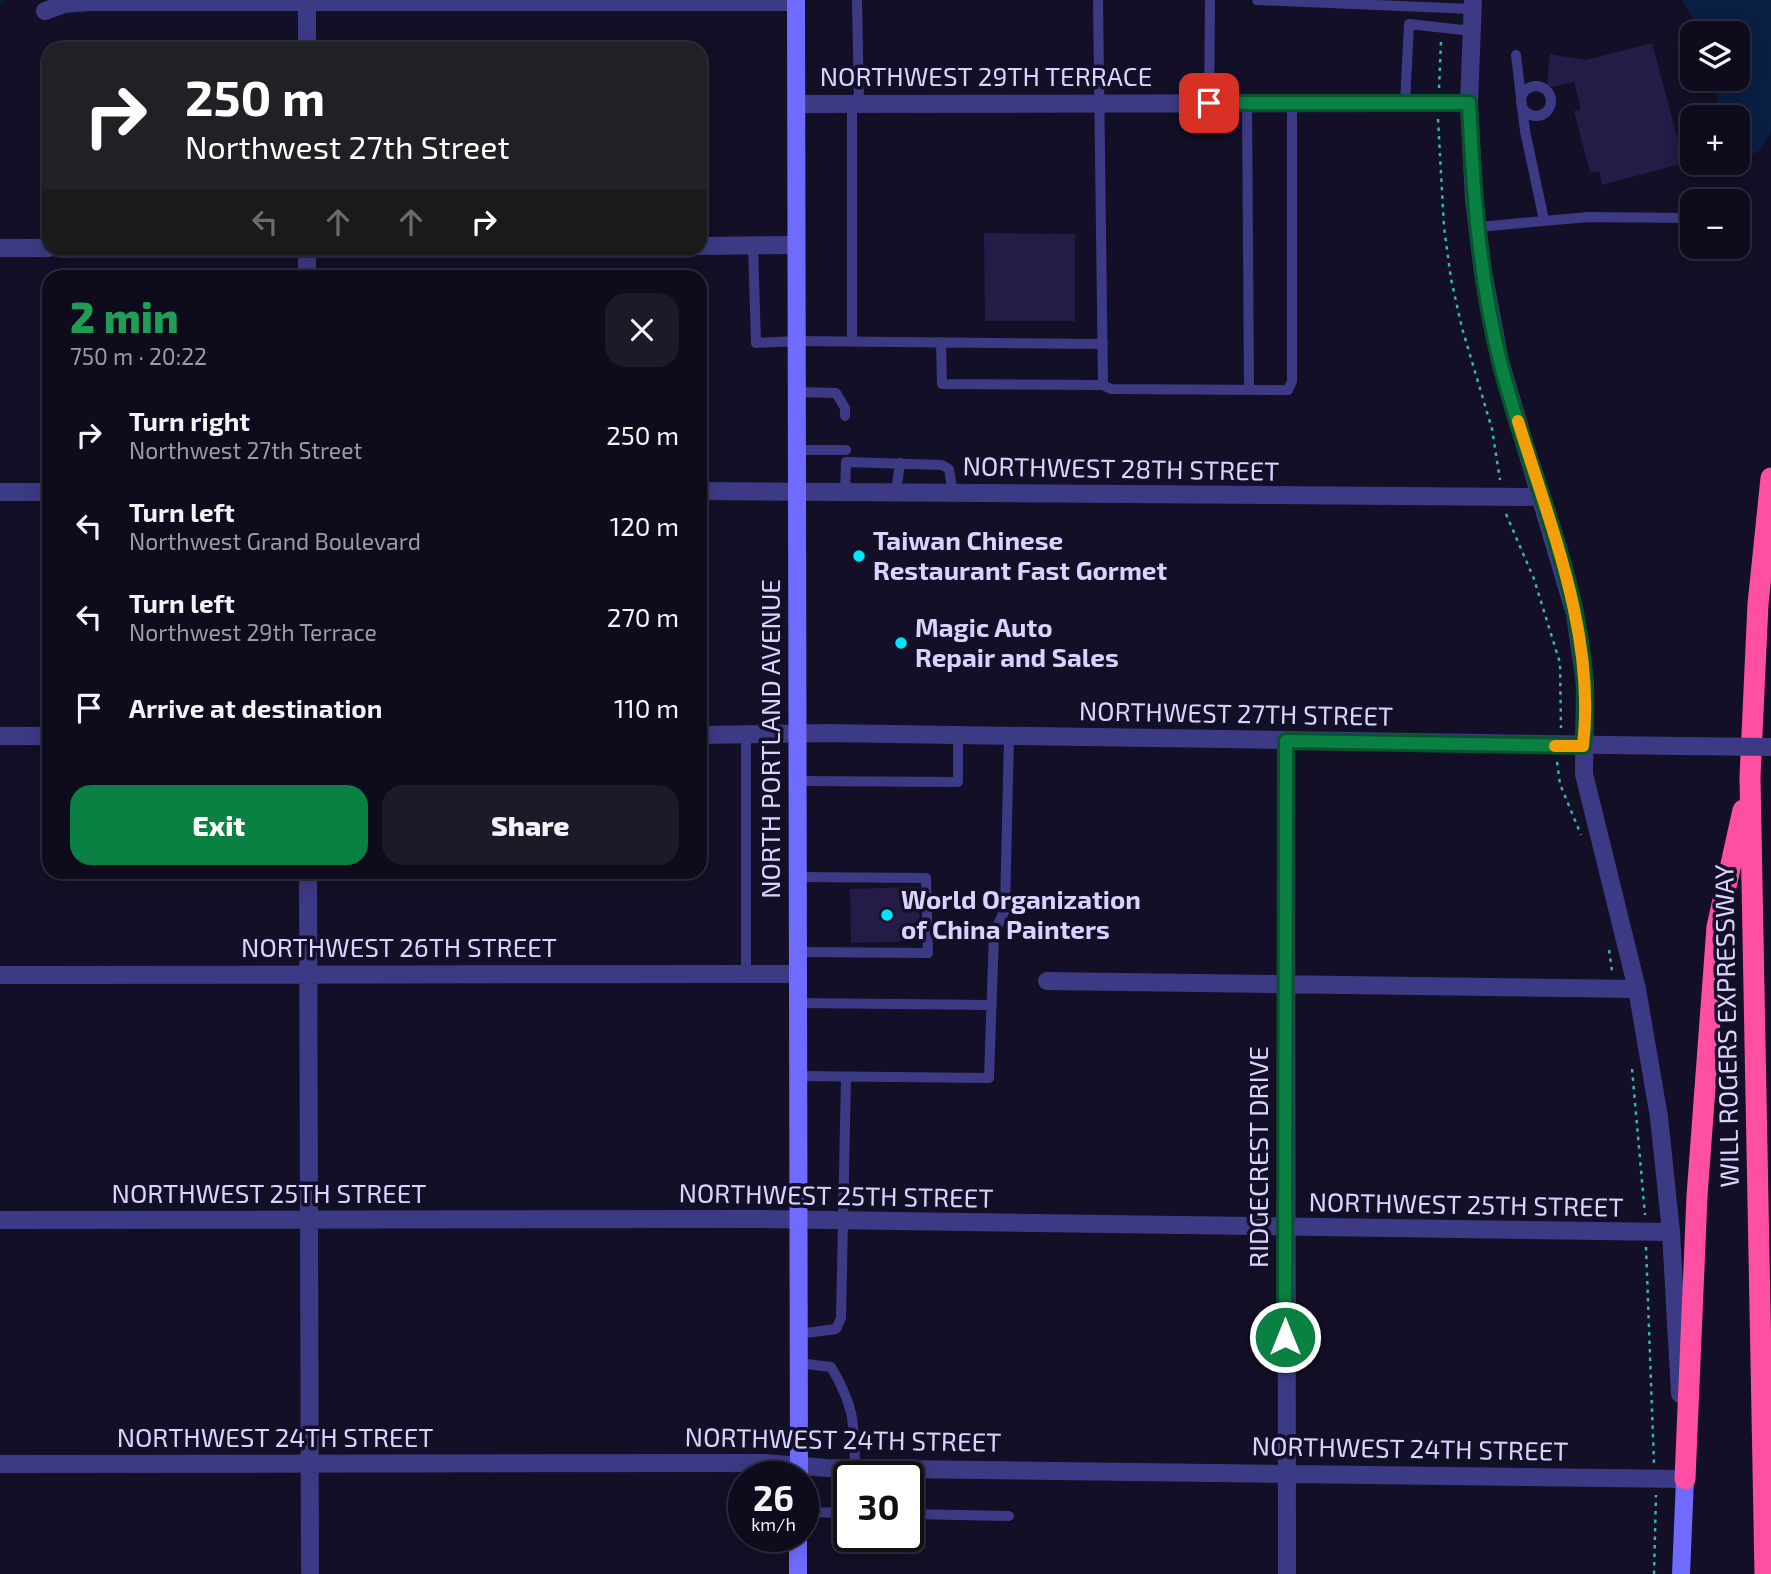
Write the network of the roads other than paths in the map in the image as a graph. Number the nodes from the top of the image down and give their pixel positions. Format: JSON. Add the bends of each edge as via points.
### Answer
{"nodes":[{"id":1,"x":857,"y":0,"type":"edge"},
{"id":2,"x":1098,"y":0,"type":"edge"},
{"id":3,"x":1210,"y":0,"type":"edge"},
{"id":4,"x":1256,"y":0,"type":"edge"},
{"id":5,"x":349,"y":1,"type":"edge"},
{"id":6,"x":523,"y":1,"type":"edge"},
{"id":7,"x":659,"y":1,"type":"edge"},
{"id":8,"x":736,"y":1,"type":"edge"},
{"id":9,"x":796,"y":1,"type":"edge"},
{"id":10,"x":307,"y":2,"type":"junction"},
{"id":11,"x":1392,"y":4,"type":"edge"},
{"id":12,"x":1473,"y":5,"type":"edge"},
{"id":13,"x":46,"y":11,"type":"dead end"},
{"id":14,"x":1472,"y":31,"type":"junction"},
{"id":15,"x":307,"y":42,"type":"edge"},
{"id":16,"x":1516,"y":55,"type":"dead end"},
{"id":17,"x":1209,"y":103,"type":"junction"},
{"id":18,"x":1247,"y":103,"type":"junction"},
{"id":19,"x":1292,"y":103,"type":"junction"},
{"id":20,"x":1405,"y":103,"type":"junction"},
{"id":21,"x":1469,"y":103,"type":"junction"},
{"id":22,"x":797,"y":104,"type":"junction"},
{"id":23,"x":856,"y":104,"type":"junction"},
{"id":24,"x":1100,"y":104,"type":"junction"},
{"id":25,"x":1680,"y":218,"type":"edge"},
{"id":26,"x":1544,"y":220,"type":"junction"},
{"id":27,"x":1478,"y":227,"type":"junction"},
{"id":28,"x":796,"y":245,"type":"junction"},
{"id":29,"x":707,"y":246,"type":"edge"},
{"id":30,"x":753,"y":246,"type":"junction"},
{"id":31,"x":0,"y":248,"type":"edge"},
{"id":32,"x":42,"y":248,"type":"edge"},
{"id":33,"x":796,"y":341,"type":"junction"},
{"id":34,"x":852,"y":341,"type":"junction"},
{"id":35,"x":941,"y":342,"type":"junction"},
{"id":36,"x":1103,"y":344,"type":"junction"},
{"id":37,"x":1103,"y":385,"type":"junction"},
{"id":38,"x":1249,"y":390,"type":"junction"},
{"id":39,"x":796,"y":392,"type":"junction"},
{"id":40,"x":845,"y":416,"type":"dead end"},
{"id":41,"x":845,"y":437,"type":"dead end"},
{"id":42,"x":797,"y":450,"type":"junction"},
{"id":43,"x":846,"y":450,"type":"junction"},
{"id":44,"x":846,"y":462,"type":"junction"},
{"id":45,"x":900,"y":463,"type":"junction"},
{"id":46,"x":1771,"y":478,"type":"edge"},
{"id":47,"x":797,"y":491,"type":"junction"},
{"id":48,"x":0,"y":492,"type":"edge"},
{"id":49,"x":42,"y":492,"type":"edge"},
{"id":50,"x":707,"y":492,"type":"edge"},
{"id":51,"x":845,"y":492,"type":"junction"},
{"id":52,"x":896,"y":492,"type":"junction"},
{"id":53,"x":953,"y":493,"type":"junction"},
{"id":54,"x":1542,"y":497,"type":"junction"},
{"id":55,"x":797,"y":734,"type":"junction"},
{"id":56,"x":707,"y":735,"type":"edge"},
{"id":57,"x":746,"y":735,"type":"junction"},
{"id":58,"x":958,"y":735,"type":"junction"},
{"id":59,"x":0,"y":736,"type":"edge"},
{"id":60,"x":42,"y":736,"type":"edge"},
{"id":61,"x":1009,"y":736,"type":"junction"},
{"id":62,"x":1286,"y":741,"type":"junction"},
{"id":63,"x":1583,"y":746,"type":"junction"},
{"id":64,"x":1771,"y":747,"type":"edge"},
{"id":65,"x":1750,"y":777,"type":"junction"},
{"id":66,"x":797,"y":781,"type":"junction"},
{"id":67,"x":798,"y":877,"type":"junction"},
{"id":68,"x":308,"y":879,"type":"edge"},
{"id":69,"x":798,"y":952,"type":"junction"},
{"id":70,"x":308,"y":974,"type":"junction"},
{"id":71,"x":746,"y":974,"type":"junction"},
{"id":72,"x":798,"y":974,"type":"junction"},
{"id":73,"x":0,"y":975,"type":"edge"},
{"id":74,"x":1047,"y":981,"type":"dead end"},
{"id":75,"x":1285,"y":985,"type":"junction"},
{"id":76,"x":1637,"y":989,"type":"junction"},
{"id":77,"x":798,"y":1003,"type":"junction"},
{"id":78,"x":992,"y":1004,"type":"junction"},
{"id":79,"x":798,"y":1076,"type":"junction"},
{"id":80,"x":846,"y":1077,"type":"junction"},
{"id":81,"x":0,"y":1220,"type":"edge"},
{"id":82,"x":309,"y":1220,"type":"junction"},
{"id":83,"x":797,"y":1220,"type":"junction"},
{"id":84,"x":842,"y":1222,"type":"junction"},
{"id":85,"x":1285,"y":1228,"type":"junction"},
{"id":86,"x":1671,"y":1232,"type":"junction"},
{"id":87,"x":798,"y":1334,"type":"junction"},
{"id":88,"x":798,"y":1363,"type":"junction"},
{"id":89,"x":799,"y":1461,"type":"edge"},
{"id":90,"x":855,"y":1461,"type":"edge"},
{"id":91,"x":0,"y":1464,"type":"edge"},
{"id":92,"x":309,"y":1464,"type":"junction"},
{"id":93,"x":924,"y":1469,"type":"edge"},
{"id":94,"x":728,"y":1470,"type":"edge"},
{"id":95,"x":1285,"y":1474,"type":"junction"},
{"id":96,"x":1685,"y":1479,"type":"junction"},
{"id":97,"x":924,"y":1514,"type":"edge"},
{"id":98,"x":1009,"y":1516,"type":"dead end"},
{"id":99,"x":798,"y":1552,"type":"edge"},
{"id":100,"x":310,"y":1574,"type":"edge"},
{"id":101,"x":798,"y":1574,"type":"edge"},
{"id":102,"x":1287,"y":1574,"type":"edge"},
{"id":103,"x":1681,"y":1574,"type":"edge"},
{"id":104,"x":1765,"y":1574,"type":"edge"}],
"edges":[{"from":1,"to":23,"type":"lane"},
{"from":2,"to":24,"type":"lane"},
{"from":3,"to":17,"type":"lane"},
{"from":4,"to":11,"type":"lane"},
{"from":5,"to":6,"type":"street"},
{"from":5,"to":10,"type":"street"},
{"from":6,"to":7,"type":"street"},
{"from":7,"to":8,"type":"street"},
{"from":8,"to":9,"type":"street"},
{"from":9,"to":22,"type":"main road","name":"NORTH PORTLAND AVENUE"},
{"from":10,"to":13,"type":"street","via":[[89,2]]},
{"from":10,"to":15,"type":"street"},
{"from":11,"to":12,"type":"lane"},
{"from":12,"to":14,"type":"street"},
{"from":14,"to":20,"type":"lane","via":[[1409,24]]},
{"from":14,"to":21,"type":"street"},
{"from":16,"to":26,"type":"lane"},
{"from":17,"to":18,"type":"street","name":"NORTHWEST 29TH TERRACE"},
{"from":17,"to":24,"type":"street","name":"NORTHWEST 29TH TERRACE"},
{"from":18,"to":19,"type":"street","name":"NORTHWEST 29TH TERRACE"},
{"from":18,"to":38,"type":"lane"},
{"from":19,"to":20,"type":"street","name":"NORTHWEST 29TH TERRACE"},
{"from":19,"to":38,"type":"lane","via":[[1292,381],[1288,390]]},
{"from":20,"to":21,"type":"street","name":"NORTHWEST 29TH TERRACE"},
{"from":21,"to":27,"type":"street"},
{"from":22,"to":23,"type":"street","name":"NORTHWEST 29TH TERRACE"},
{"from":22,"to":28,"type":"main road","name":"NORTH PORTLAND AVENUE"},
{"from":23,"to":24,"type":"street","name":"NORTHWEST 29TH TERRACE"},
{"from":23,"to":34,"type":"lane"},
{"from":24,"to":36,"type":"lane"},
{"from":25,"to":26,"type":"lane"},
{"from":26,"to":27,"type":"lane"},
{"from":27,"to":54,"type":"street","via":[[1500,361]]},
{"from":28,"to":30,"type":"street"},
{"from":28,"to":33,"type":"main road","name":"NORTH PORTLAND AVENUE"},
{"from":29,"to":30,"type":"street"},
{"from":30,"to":33,"type":"lane","via":[[756,343]]},
{"from":31,"to":32,"type":"street"},
{"from":33,"to":34,"type":"lane"},
{"from":33,"to":39,"type":"main road","name":"NORTH PORTLAND AVENUE"},
{"from":34,"to":35,"type":"lane"},
{"from":35,"to":36,"type":"lane"},
{"from":35,"to":37,"type":"lane","via":[[942,384]]},
{"from":36,"to":37,"type":"lane"},
{"from":37,"to":38,"type":"lane","via":[[1111,389]]},
{"from":39,"to":40,"type":"lane","via":[[836,393]]},
{"from":39,"to":42,"type":"main road","name":"NORTH PORTLAND AVENUE"},
{"from":41,"to":43,"type":"lane"},
{"from":42,"to":43,"type":"lane"},
{"from":42,"to":47,"type":"main road","name":"NORTH PORTLAND AVENUE"},
{"from":43,"to":44,"type":"lane"},
{"from":44,"to":45,"type":"lane"},
{"from":44,"to":51,"type":"lane"},
{"from":45,"to":52,"type":"lane"},
{"from":45,"to":53,"type":"lane","via":[[942,465],[949,469]]},
{"from":46,"to":65,"type":"highway","name":"WILL ROGERS EXPRESSWAY","via":[[1758,604]]},
{"from":47,"to":50,"type":"street","name":"NORTHWEST 28TH STREET"},
{"from":47,"to":51,"type":"street","name":"NORTHWEST 28TH STREET"},
{"from":47,"to":55,"type":"main road","name":"NORTH PORTLAND AVENUE"},
{"from":48,"to":49,"type":"street"},
{"from":51,"to":52,"type":"street","name":"NORTHWEST 28TH STREET"},
{"from":52,"to":53,"type":"street","name":"NORTHWEST 28TH STREET"},
{"from":53,"to":54,"type":"street","name":"NORTHWEST 28TH STREET"},
{"from":54,"to":63,"type":"street","via":[[1576,614],[1587,715]]},
{"from":55,"to":57,"type":"street","name":"NORTHWEST 27TH STREET"},
{"from":55,"to":58,"type":"street","name":"NORTHWEST 27TH STREET"},
{"from":55,"to":66,"type":"main road","name":"NORTH PORTLAND AVENUE"},
{"from":56,"to":57,"type":"street","name":"NORTHWEST 27TH STREET"},
{"from":57,"to":71,"type":"lane"},
{"from":58,"to":61,"type":"street","name":"NORTHWEST 27TH STREET"},
{"from":58,"to":66,"type":"lane","via":[[958,782]]},
{"from":59,"to":60,"type":"street"},
{"from":61,"to":62,"type":"street","name":"NORTHWEST 27TH STREET"},
{"from":61,"to":78,"type":"lane","via":[[1005,910],[994,933]]},
{"from":62,"to":63,"type":"street","name":"NORTHWEST 27TH STREET"},
{"from":62,"to":75,"type":"street","name":"RIDGECREST DRIVE"},
{"from":63,"to":64,"type":"street","name":"NORTHWEST 27TH STREET","bridge":true},
{"from":63,"to":76,"type":"street","via":[[1584,774]]},
{"from":65,"to":96,"type":"highway","via":[[1717,927],[1697,1196]]},
{"from":65,"to":104,"type":"highway","name":"WILL ROGERS EXPRESSWAY"},
{"from":66,"to":67,"type":"main road","name":"NORTH PORTLAND AVENUE"},
{"from":67,"to":69,"type":"main road","name":"NORTH PORTLAND AVENUE"},
{"from":67,"to":69,"type":"lane","via":[[926,878],[928,953]]},
{"from":68,"to":70,"type":"street"},
{"from":69,"to":72,"type":"main road","name":"NORTH PORTLAND AVENUE"},
{"from":70,"to":71,"type":"street","name":"NORTHWEST 26TH STREET"},
{"from":70,"to":73,"type":"street","name":"NORTHWEST 26TH STREET"},
{"from":70,"to":82,"type":"street"},
{"from":71,"to":72,"type":"street","name":"NORTHWEST 26TH STREET"},
{"from":72,"to":77,"type":"main road","name":"NORTH PORTLAND AVENUE"},
{"from":74,"to":75,"type":"street"},
{"from":75,"to":76,"type":"street"},
{"from":75,"to":85,"type":"street","name":"RIDGECREST DRIVE"},
{"from":76,"to":86,"type":"street","via":[[1659,1117]]},
{"from":77,"to":78,"type":"lane"},
{"from":77,"to":79,"type":"main road","name":"NORTH PORTLAND AVENUE"},
{"from":78,"to":80,"type":"lane","via":[[989,1078]]},
{"from":79,"to":80,"type":"lane"},
{"from":79,"to":83,"type":"main road","name":"NORTH PORTLAND AVENUE"},
{"from":80,"to":84,"type":"lane"},
{"from":81,"to":82,"type":"street","name":"NORTHWEST 25TH STREET"},
{"from":82,"to":83,"type":"street","name":"NORTHWEST 25TH STREET"},
{"from":82,"to":92,"type":"street"},
{"from":83,"to":84,"type":"street","name":"NORTHWEST 25TH STREET"},
{"from":83,"to":87,"type":"main road","name":"NORTH PORTLAND AVENUE"},
{"from":84,"to":85,"type":"street","name":"NORTHWEST 25TH STREET"},
{"from":84,"to":87,"type":"lane","via":[[841,1318],[836,1329]]},
{"from":85,"to":86,"type":"street","name":"NORTHWEST 25TH STREET"},
{"from":85,"to":95,"type":"street","name":"RIDGECREST DRIVE"},
{"from":86,"to":96,"type":"street"},
{"from":87,"to":88,"type":"main road","name":"NORTH PORTLAND AVENUE"},
{"from":88,"to":89,"type":"main road","name":"NORTH PORTLAND AVENUE"},
{"from":88,"to":90,"type":"lane","via":[[831,1367],[854,1417]]},
{"from":91,"to":92,"type":"street","name":"NORTHWEST 24TH STREET"},
{"from":92,"to":94,"type":"street","name":"NORTHWEST 24TH STREET"},
{"from":92,"to":100,"type":"street"},
{"from":93,"to":95,"type":"street","name":"NORTHWEST 24TH STREET"},
{"from":95,"to":96,"type":"street","name":"NORTHWEST 24TH STREET"},
{"from":95,"to":102,"type":"street","name":"RIDGECREST DRIVE"},
{"from":96,"to":103,"type":"main road"},
{"from":97,"to":98,"type":"lane"},
{"from":99,"to":101,"type":"main road"}]}
